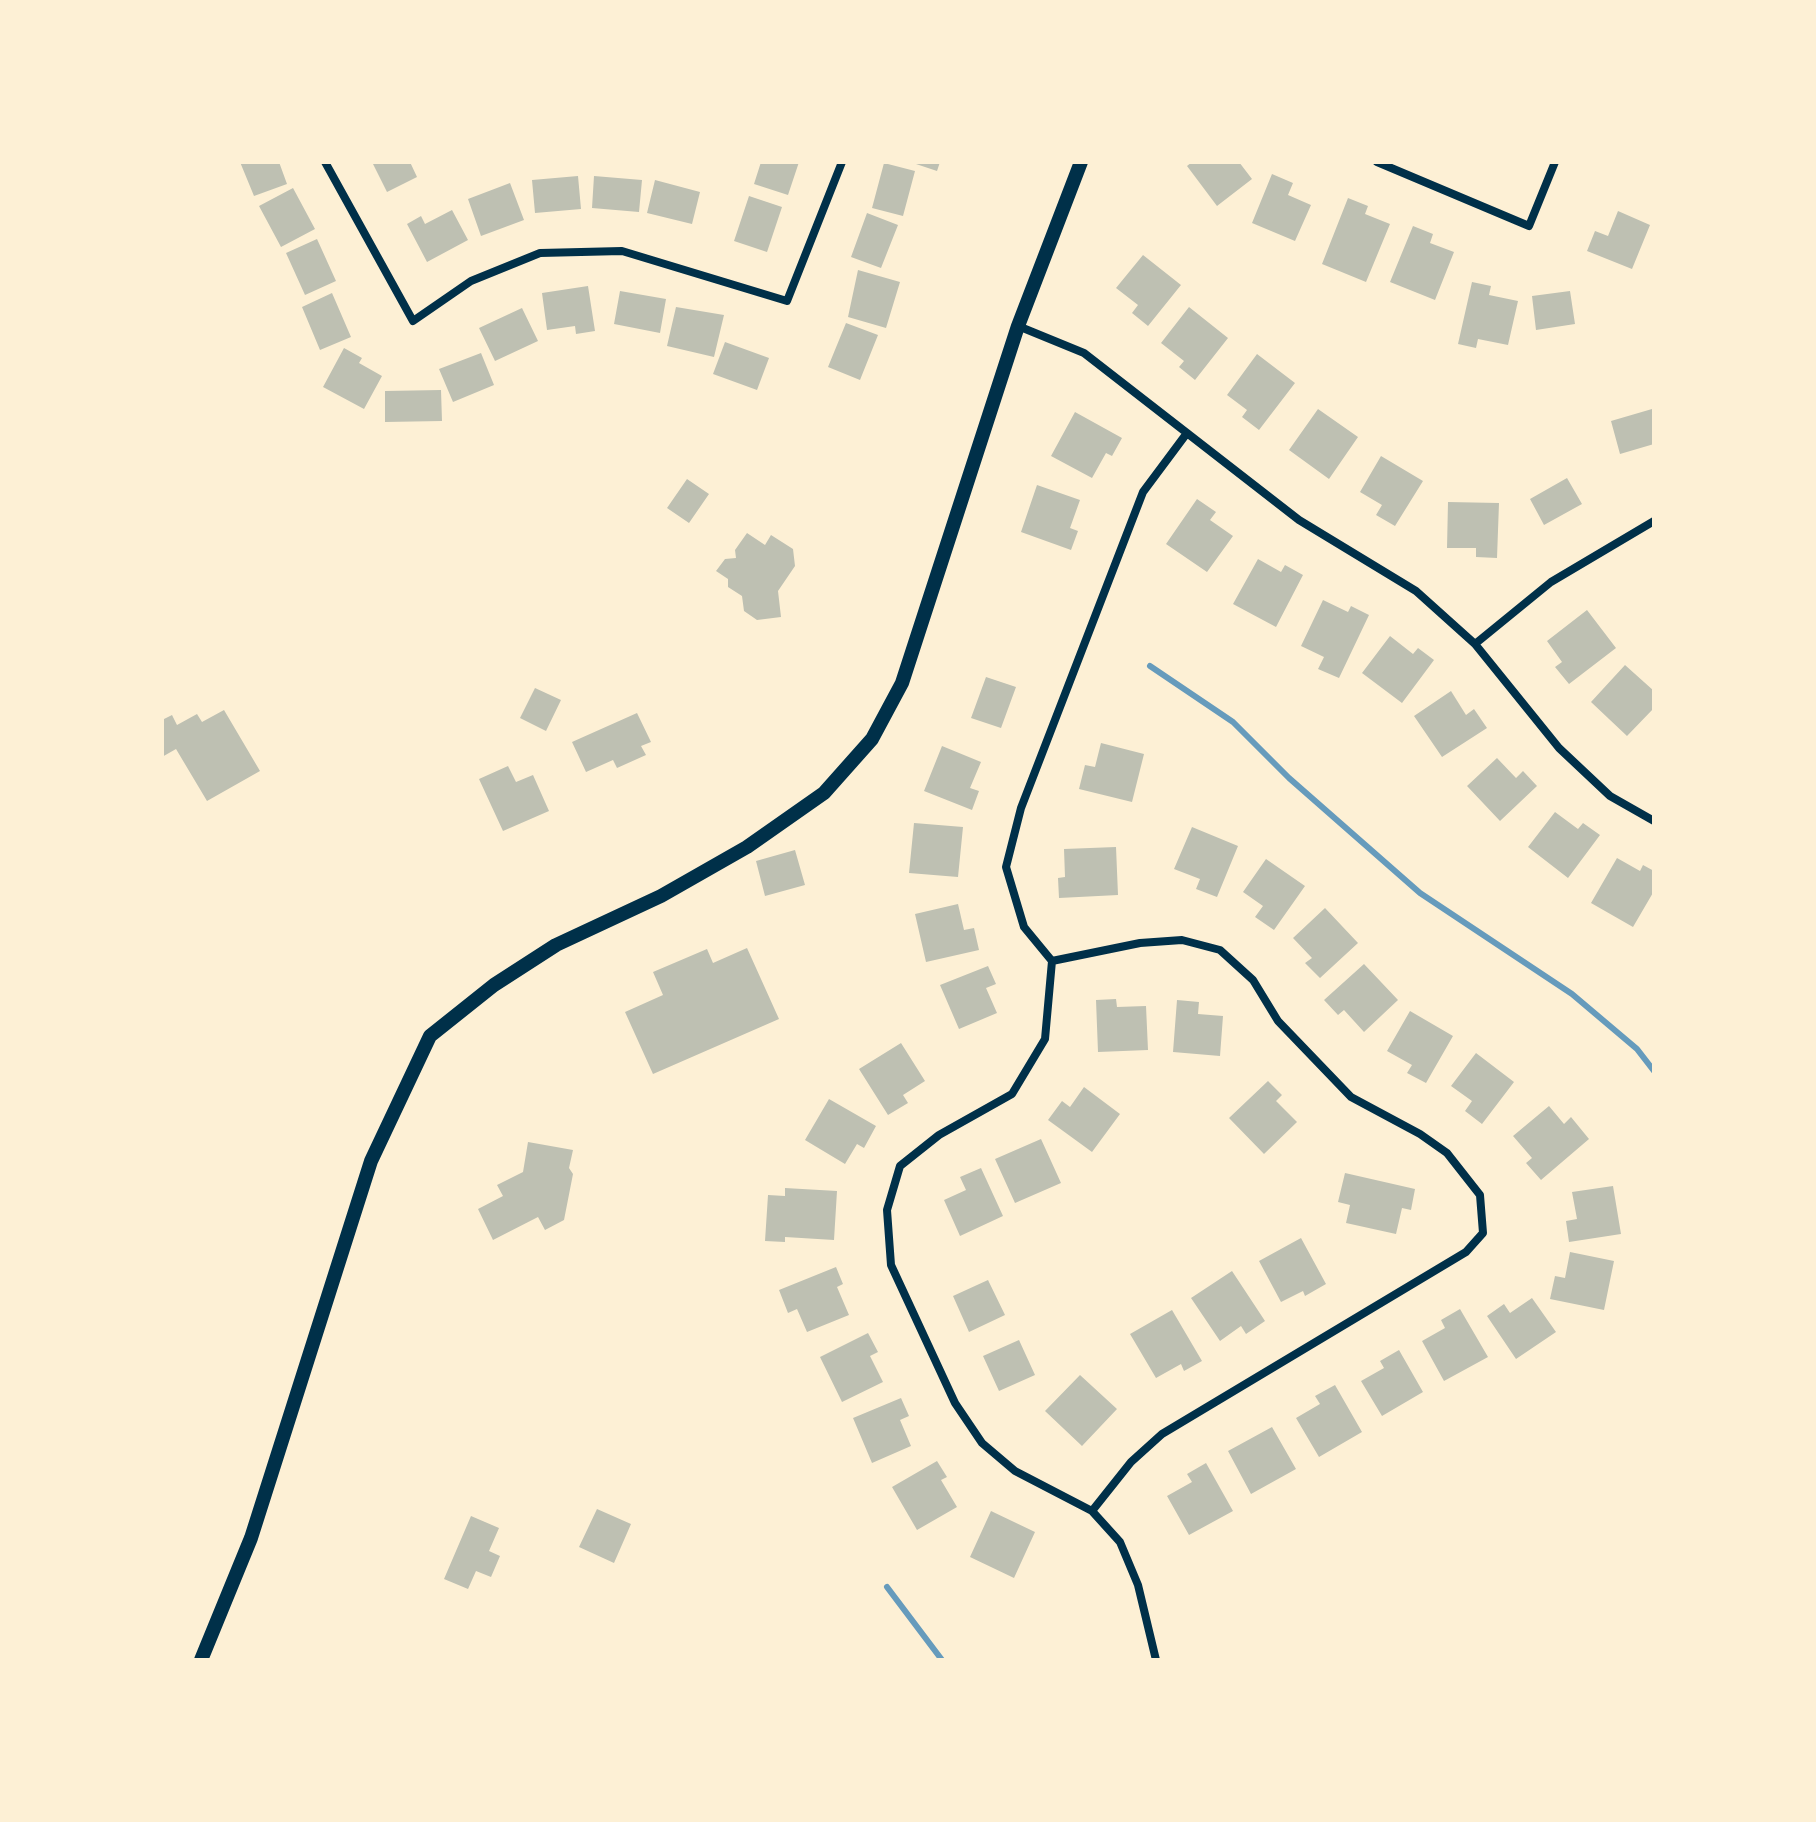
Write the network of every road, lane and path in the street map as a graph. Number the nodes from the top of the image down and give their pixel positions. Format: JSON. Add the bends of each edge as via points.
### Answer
{"nodes":[{"id":1,"x":325,"y":162,"type":"edge"},
{"id":2,"x":842,"y":162,"type":"edge"},
{"id":3,"x":1081,"y":162,"type":"edge"},
{"id":4,"x":1377,"y":162,"type":"edge"},
{"id":5,"x":1555,"y":162,"type":"edge"},
{"id":6,"x":1018,"y":326,"type":"junction"},
{"id":7,"x":1187,"y":433,"type":"junction"},
{"id":8,"x":1654,"y":521,"type":"edge"},
{"id":9,"x":1475,"y":644,"type":"junction"},
{"id":10,"x":1654,"y":821,"type":"edge"},
{"id":11,"x":1052,"y":961,"type":"junction"},
{"id":12,"x":1092,"y":1511,"type":"junction"},
{"id":13,"x":201,"y":1660,"type":"edge"},
{"id":14,"x":1156,"y":1660,"type":"edge"}],
"edges":[{"from":1,"to":2,"type":"street","via":[[413,321],[471,281],[540,253],[622,251],[787,301]]},
{"from":3,"to":6,"type":"street"},
{"from":4,"to":5,"type":"street","via":[[1529,226]]},
{"from":6,"to":7,"type":"street","via":[[1084,353]]},
{"from":6,"to":13,"type":"street","via":[[902,683],[872,739],[824,793],[747,847],[661,896],[556,945],[430,1036],[371,1161],[251,1538]]},
{"from":7,"to":9,"type":"street","via":[[1299,520],[1416,591]]},
{"from":7,"to":11,"type":"street","via":[[1143,492],[1017,823],[1006,867],[1024,927]]},
{"from":8,"to":9,"type":"street","via":[[1551,582]]},
{"from":9,"to":10,"type":"street","via":[[1559,748],[1610,796]]},
{"from":11,"to":12,"type":"street","via":[[1045,1039],[1012,1094],[939,1135],[900,1166],[887,1210],[891,1265],[955,1403],[982,1443],[1015,1471]]},
{"from":11,"to":12,"type":"street","via":[[1182,940],[1220,950],[1253,980],[1278,1021],[1351,1097],[1447,1153],[1480,1195],[1483,1233],[1466,1252],[1162,1434],[1131,1462]]},
{"from":12,"to":14,"type":"street","via":[[1120,1542],[1138,1585]]}]}
